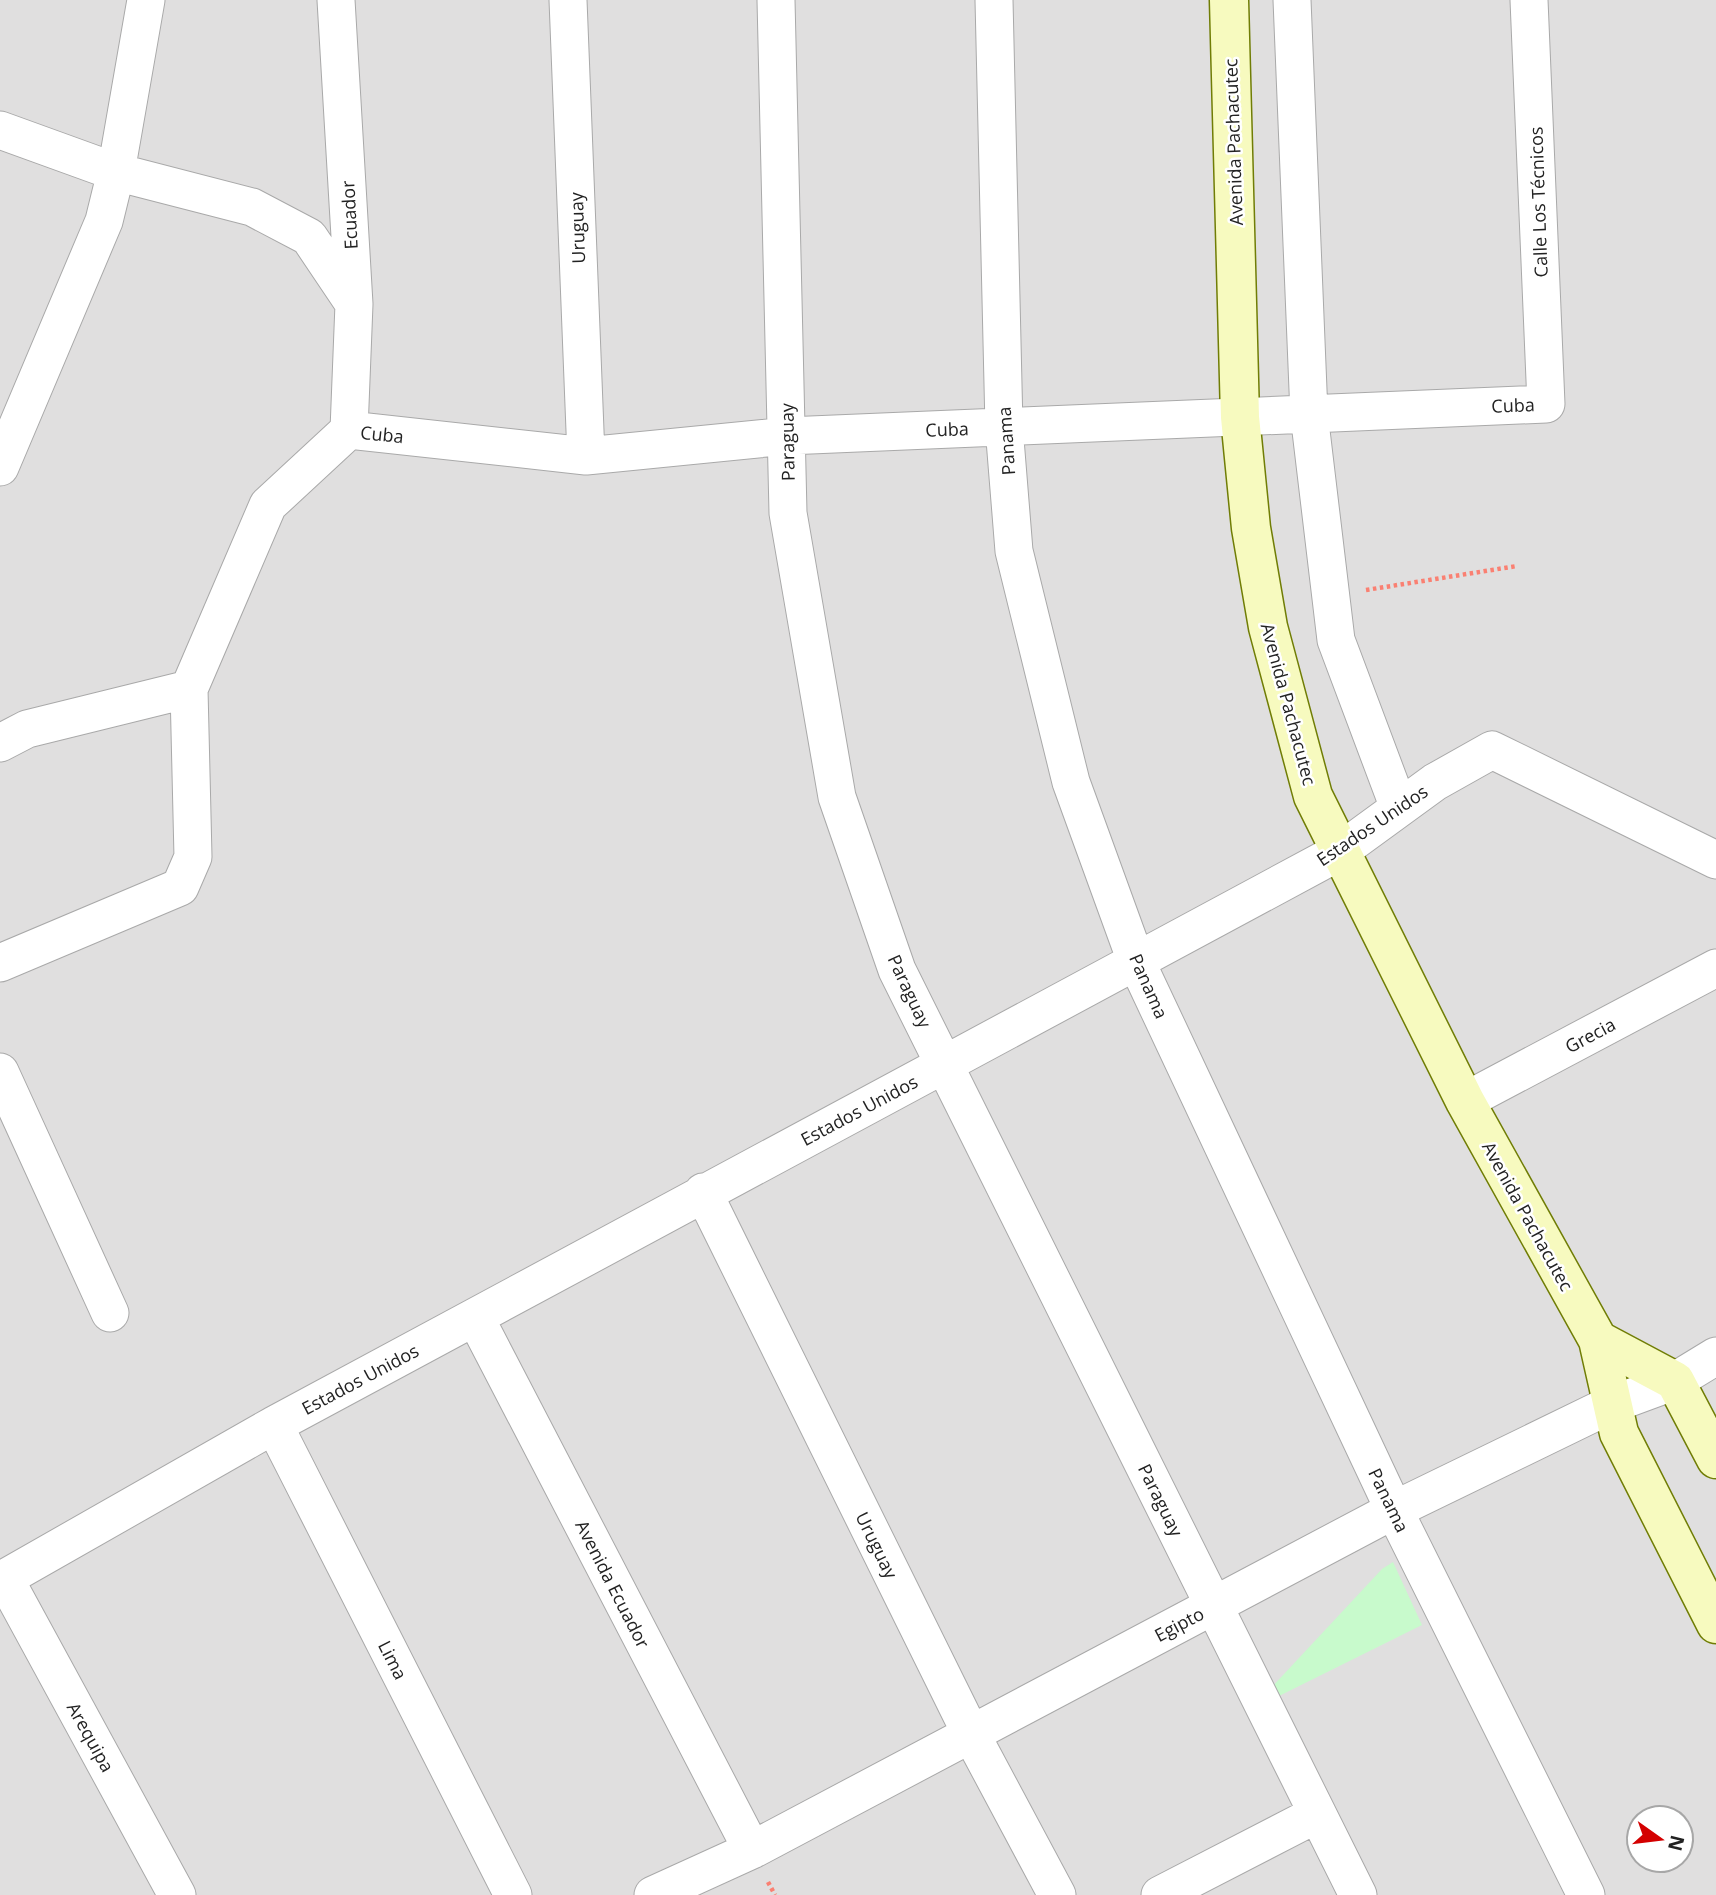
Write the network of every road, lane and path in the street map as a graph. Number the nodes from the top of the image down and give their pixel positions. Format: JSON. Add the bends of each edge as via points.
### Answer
{"nodes":[{"id":1,"x":146,"y":0,"type":"edge"},
{"id":2,"x":336,"y":0,"type":"edge"},
{"id":3,"x":568,"y":0,"type":"edge"},
{"id":4,"x":776,"y":0,"type":"edge"},
{"id":5,"x":994,"y":0,"type":"edge"},
{"id":6,"x":1228,"y":0,"type":"edge"},
{"id":7,"x":1292,"y":0,"type":"edge"},
{"id":8,"x":1529,"y":0,"type":"edge"},
{"id":9,"x":0,"y":131,"type":"edge"},
{"id":10,"x":116,"y":172,"type":"junction"},
{"id":11,"x":354,"y":304,"type":"junction"},
{"id":12,"x":1546,"y":404,"type":"joint"},
{"id":13,"x":1309,"y":414,"type":"junction"},
{"id":14,"x":1240,"y":417,"type":"junction"},
{"id":15,"x":1004,"y":427,"type":"junction"},
{"id":16,"x":349,"y":430,"type":"junction"},
{"id":17,"x":787,"y":436,"type":"junction"},
{"id":18,"x":586,"y":456,"type":"junction"},
{"id":19,"x":0,"y":467,"type":"edge"},
{"id":20,"x":1517,"y":566,"type":"dead end"},
{"id":21,"x":1331,"y":595,"type":"junction"},
{"id":22,"x":189,"y":690,"type":"junction"},
{"id":23,"x":0,"y":743,"type":"edge"},
{"id":24,"x":1399,"y":808,"type":"junction"},
{"id":25,"x":1339,"y":852,"type":"junction"},
{"id":26,"x":1716,"y":860,"type":"edge"},
{"id":27,"x":1136,"y":961,"type":"junction"},
{"id":28,"x":0,"y":963,"type":"edge"},
{"id":29,"x":1716,"y":968,"type":"edge"},
{"id":30,"x":944,"y":1065,"type":"junction"},
{"id":31,"x":0,"y":1072,"type":"edge"},
{"id":32,"x":1465,"y":1101,"type":"junction"},
{"id":33,"x":704,"y":1192,"type":"junction"},
{"id":34,"x":110,"y":1313,"type":"dead end"},
{"id":35,"x":475,"y":1317,"type":"junction"},
{"id":36,"x":1598,"y":1340,"type":"junction"},
{"id":37,"x":1716,"y":1356,"type":"edge"},
{"id":38,"x":1675,"y":1381,"type":"junction"},
{"id":39,"x":1610,"y":1405,"type":"junction"},
{"id":40,"x":274,"y":1425,"type":"junction"},
{"id":41,"x":1716,"y":1459,"type":"edge"},
{"id":42,"x":1394,"y":1510,"type":"junction"},
{"id":43,"x":2,"y":1580,"type":"edge"},
{"id":44,"x":1214,"y":1606,"type":"junction"},
{"id":45,"x":1716,"y":1624,"type":"edge"},
{"id":46,"x":971,"y":1734,"type":"junction"},
{"id":47,"x":1317,"y":1814,"type":"junction"},
{"id":48,"x":752,"y":1850,"type":"junction"},
{"id":49,"x":177,"y":1895,"type":"edge"},
{"id":50,"x":513,"y":1895,"type":"edge"},
{"id":51,"x":653,"y":1895,"type":"edge"},
{"id":52,"x":1057,"y":1895,"type":"edge"},
{"id":53,"x":1160,"y":1895,"type":"edge"},
{"id":54,"x":1358,"y":1895,"type":"edge"},
{"id":55,"x":1586,"y":1895,"type":"edge"}],
"edges":[{"from":1,"to":10,"type":"street"},
{"from":2,"to":11,"type":"street","name":"Ecuador"},
{"from":3,"to":18,"type":"street","name":"Uruguay"},
{"from":4,"to":17,"type":"street","name":"Paraguay"},
{"from":5,"to":15,"type":"street","name":"Panama"},
{"from":6,"to":14,"type":"main road","name":"Avenida Pachacutec"},
{"from":7,"to":13,"type":"street"},
{"from":8,"to":12,"type":"street","name":"Calle Los Técnicos"},
{"from":9,"to":10,"type":"street"},
{"from":10,"to":11,"type":"street","via":[[252,207],[309,237]]},
{"from":10,"to":19,"type":"street","via":[[104,221]]},
{"from":11,"to":16,"type":"street","name":"Ecuador"},
{"from":12,"to":13,"type":"street","name":"Cuba"},
{"from":13,"to":14,"type":"street","name":"Cuba"},
{"from":13,"to":21,"type":"street"},
{"from":14,"to":15,"type":"street","name":"Cuba"},
{"from":14,"to":25,"type":"main road","name":"Avenida Pachacutec","via":[[1251,528],[1268,627],[1313,796]]},
{"from":15,"to":17,"type":"street","name":"Cuba"},
{"from":15,"to":27,"type":"street","name":"Panama","via":[[1014,551],[1031,626],[1071,782]]},
{"from":16,"to":18,"type":"street","name":"Cuba"},
{"from":16,"to":22,"type":"street","via":[[268,505]]},
{"from":17,"to":18,"type":"street","name":"Cuba"},
{"from":17,"to":30,"type":"street","name":"Paraguay","via":[[788,513],[837,797],[897,970]]},
{"from":20,"to":21,"type":"path"},
{"from":21,"to":24,"type":"street","via":[[1336,640]]},
{"from":22,"to":23,"type":"street","via":[[27,729]]},
{"from":22,"to":28,"type":"street","via":[[193,857],[180,887]]},
{"from":24,"to":25,"type":"street","name":"Estados Unidos"},
{"from":24,"to":26,"type":"street","name":"Estados Unidos","via":[[1492,750]]},
{"from":25,"to":27,"type":"street","name":"Estados Unidos"},
{"from":25,"to":32,"type":"main road","name":"Avenida Pachacutec"},
{"from":27,"to":30,"type":"street","name":"Estados Unidos"},
{"from":27,"to":42,"type":"street","name":"Panama"},
{"from":29,"to":32,"type":"street","name":"Grecia"},
{"from":30,"to":33,"type":"street","name":"Estados Unidos"},
{"from":30,"to":44,"type":"street","name":"Paraguay"},
{"from":31,"to":34,"type":"street"},
{"from":32,"to":36,"type":"main road","name":"Avenida Pachacutec"},
{"from":33,"to":35,"type":"street","name":"Estados Unidos"},
{"from":33,"to":46,"type":"street","name":"Uruguay"},
{"from":35,"to":40,"type":"street","name":"Estados Unidos"},
{"from":35,"to":48,"type":"street","name":"Avenida Ecuador"},
{"from":36,"to":38,"type":"main road"},
{"from":36,"to":39,"type":"main road","name":"Avenida Pachacutec"},
{"from":37,"to":38,"type":"street","name":"Egipto"},
{"from":38,"to":39,"type":"street","name":"Egipto"},
{"from":38,"to":41,"type":"main road"},
{"from":39,"to":42,"type":"street","name":"Egipto"},
{"from":39,"to":45,"type":"main road","name":"Avenida Pachacutec","via":[[1619,1433]]},
{"from":40,"to":43,"type":"street","name":"Estados Unidos"},
{"from":40,"to":50,"type":"street","name":"Lima"},
{"from":42,"to":44,"type":"street","name":"Egipto"},
{"from":42,"to":55,"type":"street","name":"Panama"},
{"from":43,"to":49,"type":"street","name":"Arequipa"},
{"from":44,"to":46,"type":"street","name":"Egipto"},
{"from":44,"to":47,"type":"street","name":"Paraguay"},
{"from":46,"to":48,"type":"street","name":"Egipto"},
{"from":46,"to":52,"type":"street","name":"Uruguay"},
{"from":47,"to":53,"type":"street"},
{"from":47,"to":54,"type":"street","name":"Paraguay"},
{"from":48,"to":51,"type":"street","name":"Egipto"}]}
